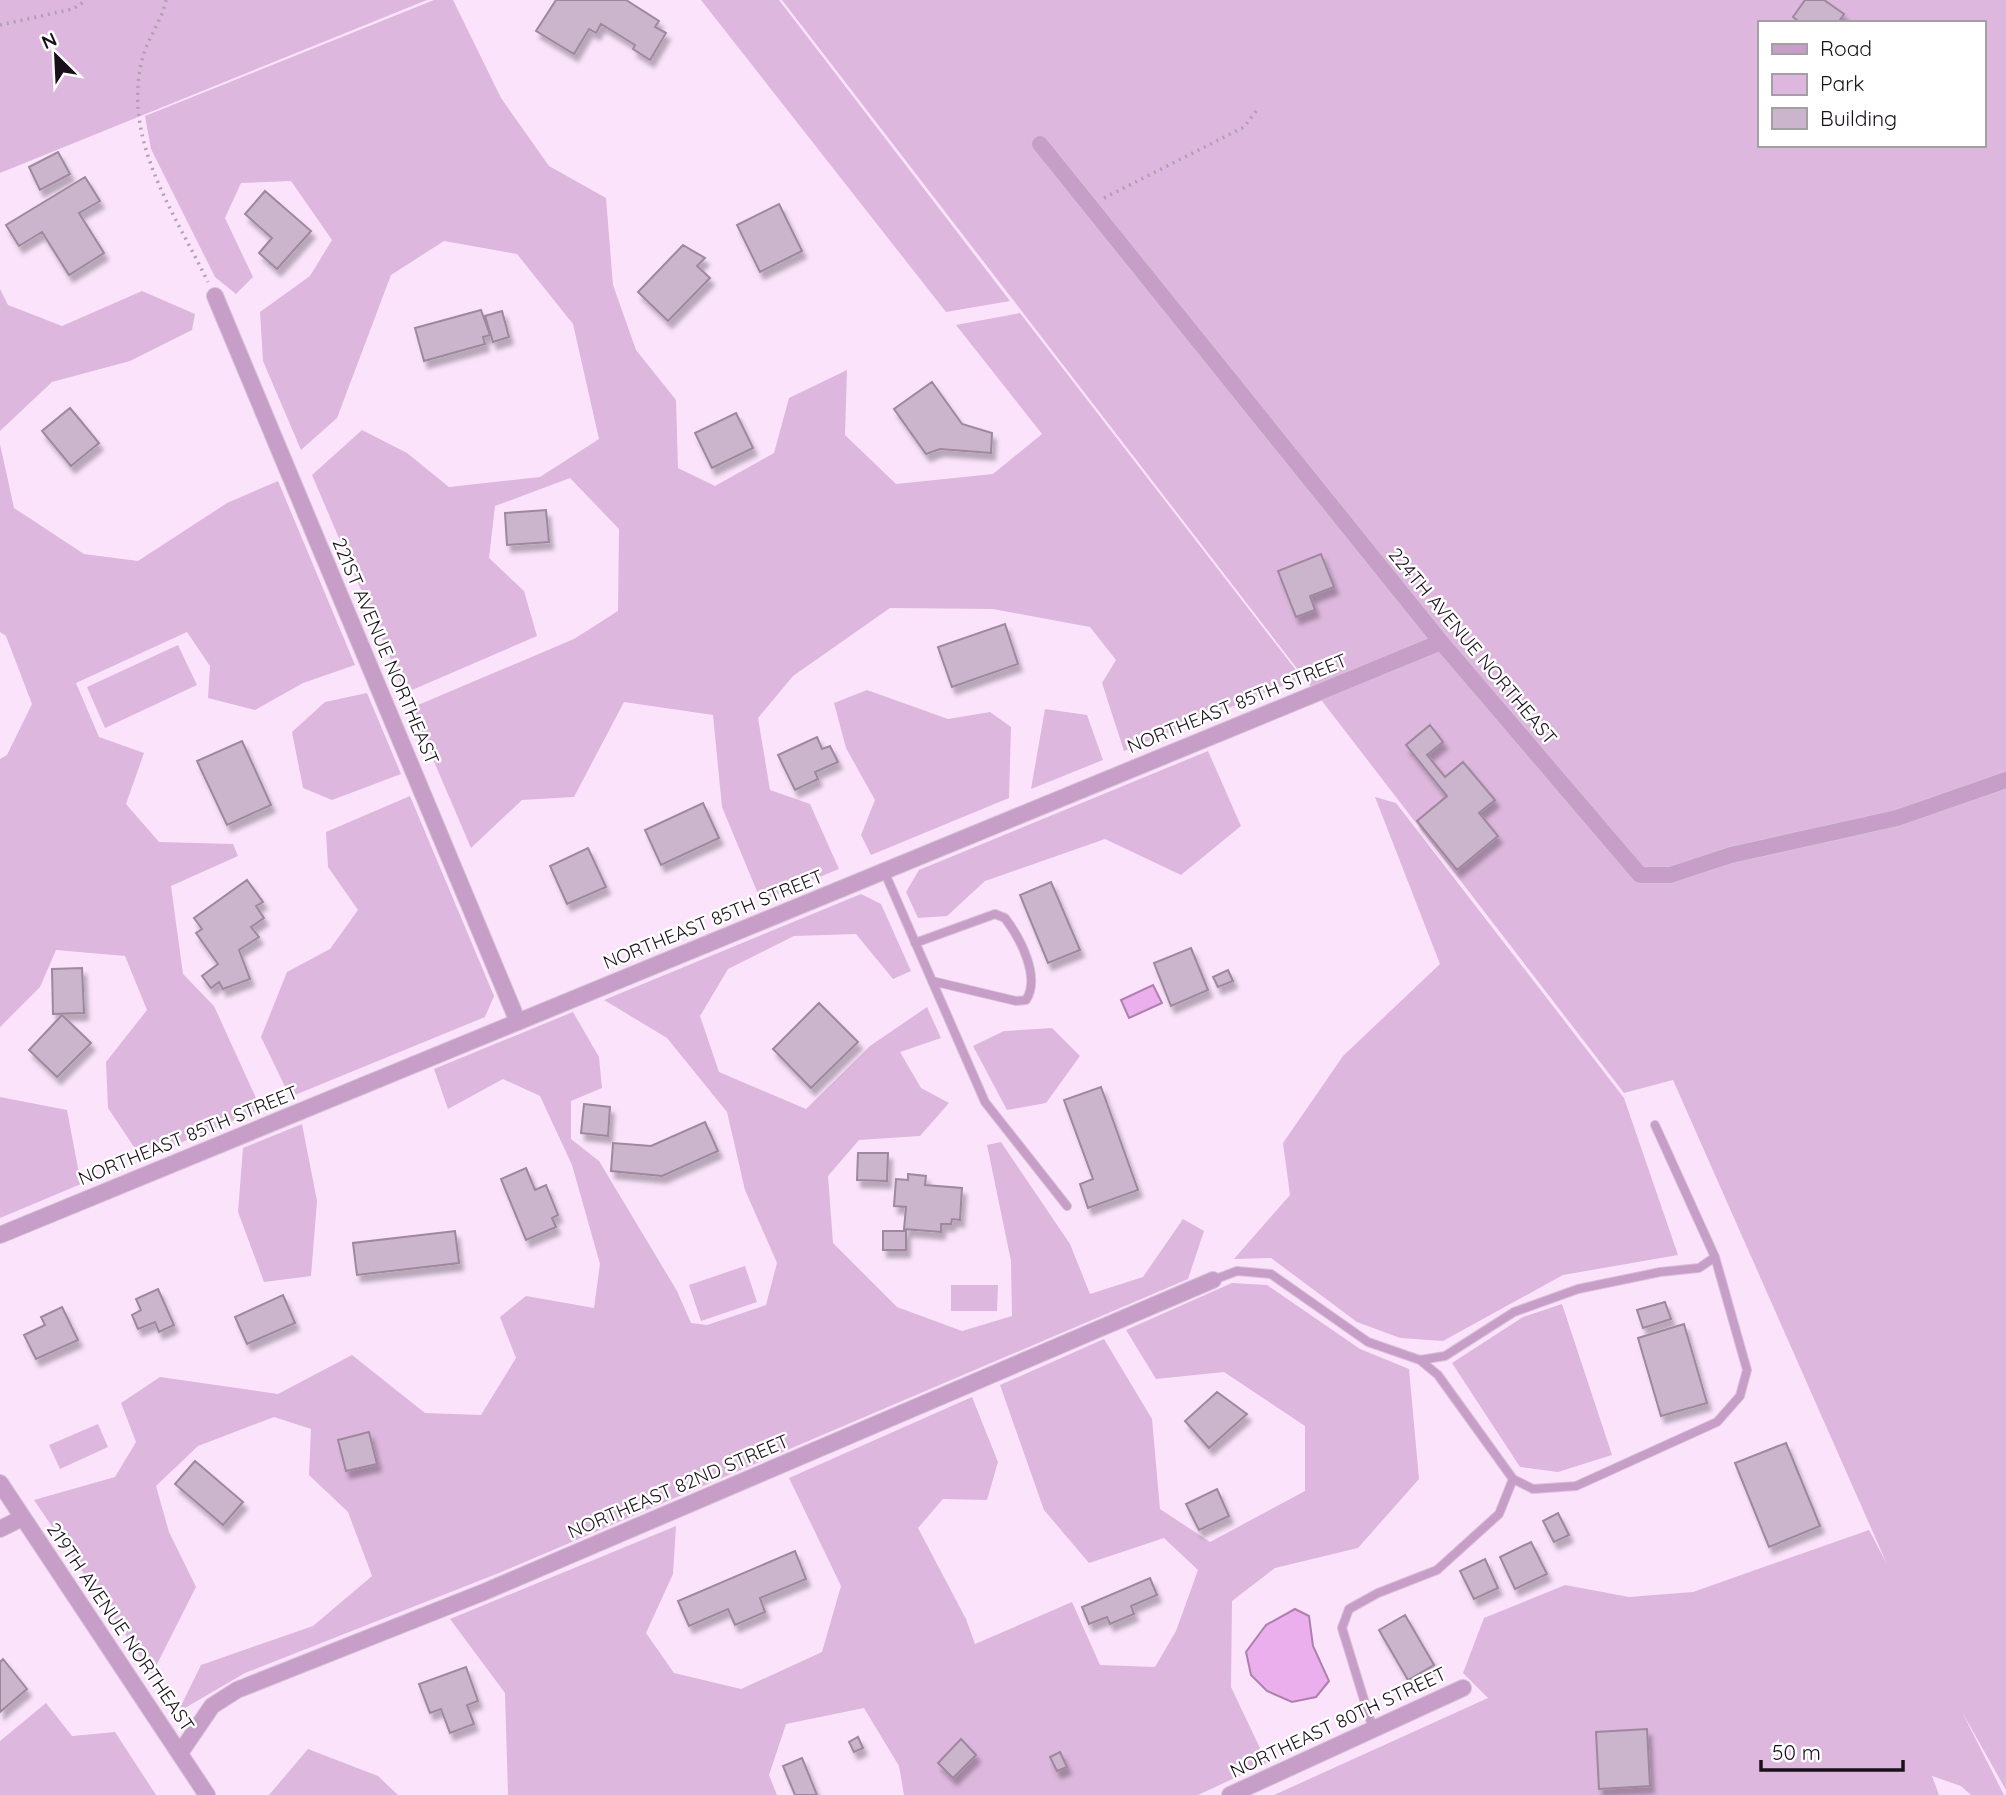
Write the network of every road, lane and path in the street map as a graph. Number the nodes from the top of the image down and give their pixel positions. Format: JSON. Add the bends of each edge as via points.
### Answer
{"nodes":[{"id":1,"x":86,"y":0,"type":"edge"},
{"id":2,"x":166,"y":0,"type":"edge"},
{"id":3,"x":0,"y":25,"type":"edge"},
{"id":4,"x":1256,"y":111,"type":"dead end"},
{"id":5,"x":1040,"y":144,"type":"dead end"},
{"id":6,"x":1090,"y":206,"type":"junction"},
{"id":7,"x":215,"y":296,"type":"joint"},
{"id":8,"x":1441,"y":642,"type":"junction"},
{"id":9,"x":2006,"y":780,"type":"edge"},
{"id":10,"x":884,"y":871,"type":"junction"},
{"id":11,"x":915,"y":943,"type":"junction"},
{"id":12,"x":932,"y":981,"type":"junction"},
{"id":13,"x":518,"y":1022,"type":"junction"},
{"id":14,"x":1655,"y":1125,"type":"dead end"},
{"id":15,"x":1067,"y":1206,"type":"dead end"},
{"id":16,"x":0,"y":1235,"type":"edge"},
{"id":17,"x":1715,"y":1257,"type":"junction"},
{"id":18,"x":1213,"y":1280,"type":"joint"},
{"id":19,"x":1420,"y":1360,"type":"junction"},
{"id":20,"x":1513,"y":1479,"type":"junction"},
{"id":21,"x":0,"y":1483,"type":"edge"},
{"id":22,"x":22,"y":1518,"type":"junction"},
{"id":23,"x":0,"y":1529,"type":"edge"},
{"id":24,"x":1463,"y":1688,"type":"dead end"},
{"id":25,"x":1373,"y":1729,"type":"junction"},
{"id":26,"x":180,"y":1753,"type":"junction"},
{"id":27,"x":207,"y":1795,"type":"edge"},
{"id":28,"x":1230,"y":1795,"type":"edge"}],
"edges":[{"from":1,"to":3,"type":"path","via":[[74,9]]},
{"from":2,"to":7,"type":"path","via":[[142,61],[138,122],[145,153]]},
{"from":4,"to":6,"type":"path","via":[[1244,127]]},
{"from":5,"to":6,"type":"street","name":"224TH AVENUE NORTHEAST"},
{"from":6,"to":8,"type":"street","name":"224TH AVENUE NORTHEAST"},
{"from":7,"to":13,"type":"street","name":"221ST AVENUE NORTHEAST"},
{"from":8,"to":9,"type":"street","name":"224TH AVENUE NORTHEAST","via":[[1640,875],[1670,875],[1731,855],[1897,818]]},
{"from":8,"to":10,"type":"street","name":"NORTHEAST 85TH STREET"},
{"from":10,"to":11,"type":"lane"},
{"from":10,"to":13,"type":"street","name":"NORTHEAST 85TH STREET"},
{"from":11,"to":12,"type":"lane"},
{"from":11,"to":12,"type":"lane","via":[[995,914],[1005,918],[1031,972],[1032,991],[1026,1000],[1016,1001]]},
{"from":12,"to":15,"type":"lane","via":[[985,1102]]},
{"from":13,"to":16,"type":"street","name":"NORTHEAST 85TH STREET"},
{"from":14,"to":17,"type":"lane"},
{"from":17,"to":19,"type":"lane","via":[[1699,1268],[1578,1289],[1514,1312],[1445,1356]]},
{"from":17,"to":20,"type":"lane","via":[[1747,1370],[1740,1396],[1717,1422],[1576,1486],[1533,1489]]},
{"from":18,"to":19,"type":"lane","via":[[1237,1271],[1271,1274],[1368,1342]]},
{"from":18,"to":26,"type":"street","name":"NORTHEAST 82ND STREET","via":[[484,1592],[237,1690],[212,1706]]},
{"from":19,"to":20,"type":"lane","via":[[1438,1375]]},
{"from":20,"to":25,"type":"lane","via":[[1499,1514],[1437,1570],[1349,1609],[1342,1628]]},
{"from":21,"to":22,"type":"street","name":"219TH AVENUE NORTHEAST"},
{"from":22,"to":23,"type":"street"},
{"from":22,"to":26,"type":"street","name":"219TH AVENUE NORTHEAST"},
{"from":24,"to":25,"type":"street","name":"NORTHEAST 80TH STREET"},
{"from":25,"to":28,"type":"street","name":"NORTHEAST 80TH STREET"},
{"from":26,"to":27,"type":"street","name":"219TH AVENUE NORTHEAST"}]}
